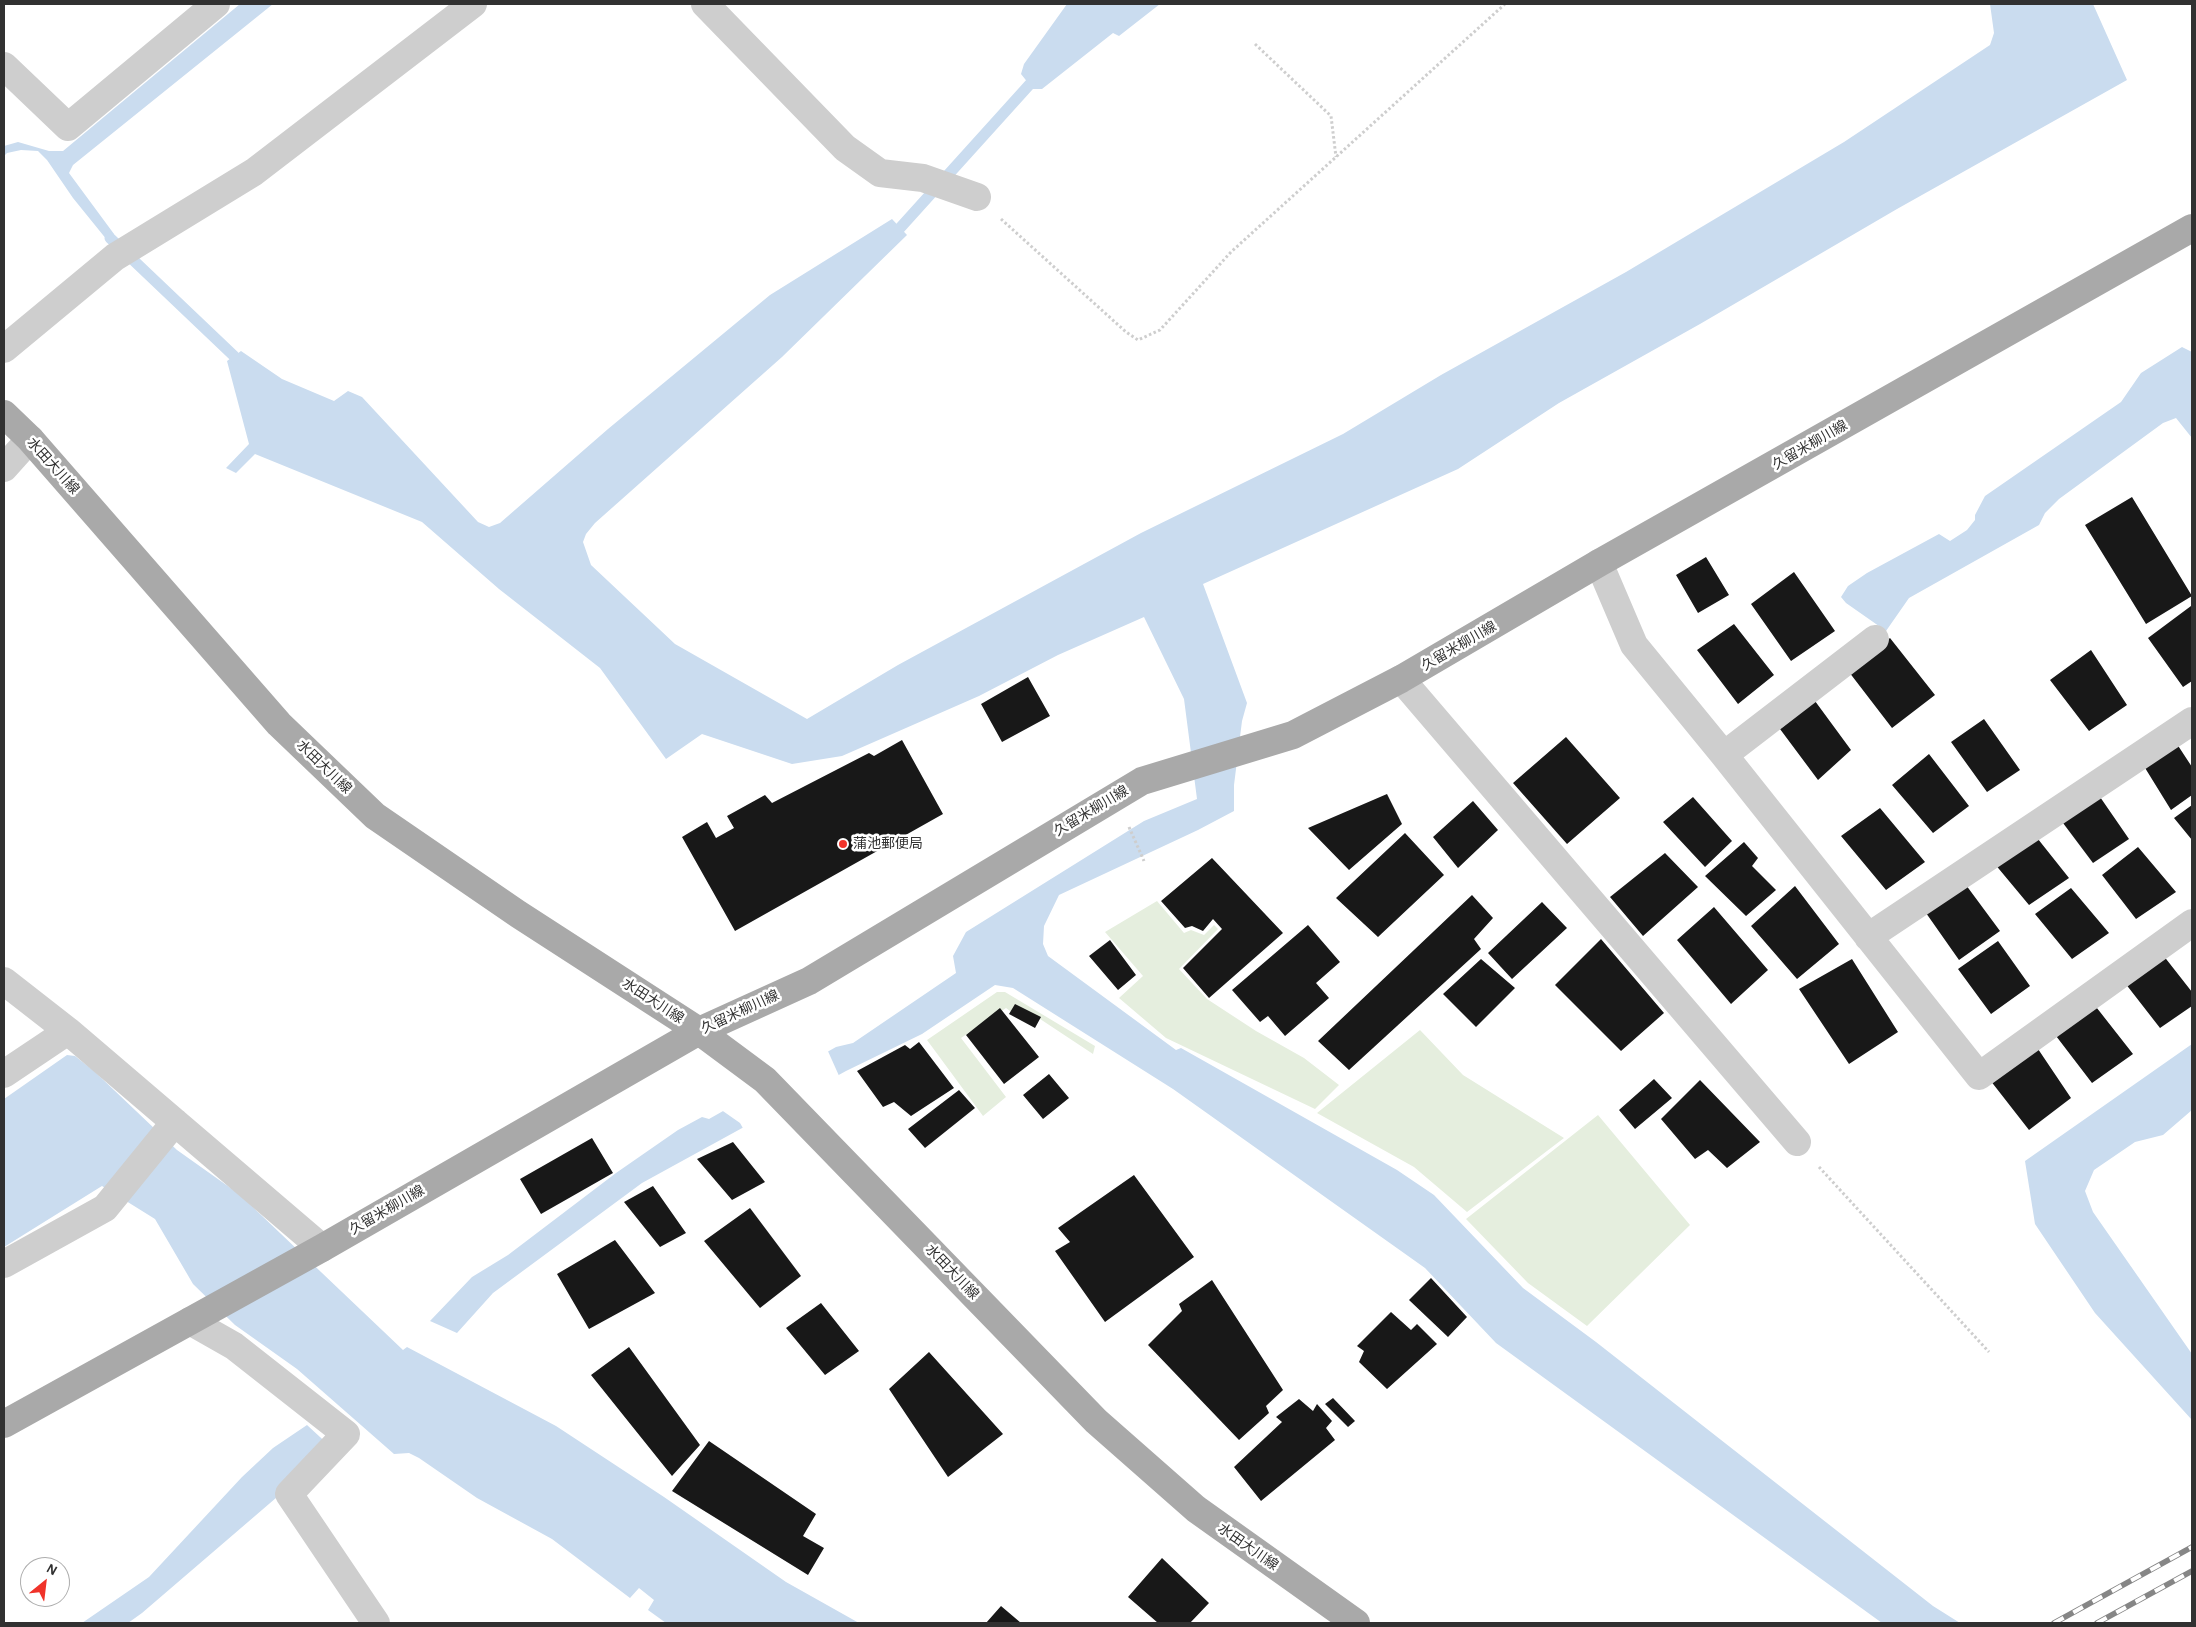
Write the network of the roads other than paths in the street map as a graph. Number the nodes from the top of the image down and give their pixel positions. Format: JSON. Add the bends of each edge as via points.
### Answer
{"nodes":[{"id":1,"x":216,"y":4,"type":"edge"},
{"id":2,"x":473,"y":4,"type":"edge"},
{"id":3,"x":705,"y":4,"type":"edge"},
{"id":4,"x":4,"y":66,"type":"edge"},
{"id":5,"x":976,"y":197,"type":"road end"},
{"id":6,"x":2192,"y":228,"type":"edge"},
{"id":7,"x":4,"y":349,"type":"edge"},
{"id":8,"x":4,"y":414,"type":"edge"},
{"id":9,"x":30,"y":439,"type":"junction"},
{"id":10,"x":4,"y":468,"type":"edge"},
{"id":11,"x":1599,"y":564,"type":"junction"},
{"id":12,"x":1875,"y":639,"type":"dead end"},
{"id":13,"x":1401,"y":679,"type":"junction"},
{"id":14,"x":2192,"y":721,"type":"edge"},
{"id":15,"x":1724,"y":755,"type":"junction"},
{"id":16,"x":2192,"y":923,"type":"edge"},
{"id":17,"x":1868,"y":937,"type":"junction"},
{"id":18,"x":4,"y":981,"type":"edge"},
{"id":19,"x":699,"y":1031,"type":"junction"},
{"id":20,"x":68,"y":1032,"type":"junction"},
{"id":21,"x":4,"y":1074,"type":"edge"},
{"id":22,"x":175,"y":1122,"type":"junction"},
{"id":23,"x":1796,"y":1142,"type":"road end"},
{"id":24,"x":317,"y":1250,"type":"junction"},
{"id":25,"x":4,"y":1264,"type":"edge"},
{"id":26,"x":201,"y":1316,"type":"junction"},
{"id":27,"x":4,"y":1424,"type":"edge"},
{"id":28,"x":376,"y":1623,"type":"edge"},
{"id":29,"x":1356,"y":1623,"type":"edge"}],
"edges":[{"from":1,"to":4,"type":"street","via":[[68,127]]},
{"from":2,"to":7,"type":"street","via":[[254,172],[115,257]]},
{"from":3,"to":5,"type":"street","via":[[845,148],[880,173],[923,178]]},
{"from":6,"to":11,"type":"main road","name":"久留米柳川線"},
{"from":8,"to":9,"type":"main road","name":"水田大川線"},
{"from":9,"to":10,"type":"street"},
{"from":9,"to":19,"type":"main road","name":"水田大川線","via":[[279,724],[375,816],[518,914]]},
{"from":11,"to":13,"type":"main road","name":"久留米柳川線"},
{"from":11,"to":15,"type":"street","via":[[1634,645]]},
{"from":12,"to":15,"type":"street"},
{"from":13,"to":19,"type":"main road","name":"久留米柳川線","via":[[1293,735],[1142,781],[809,981]]},
{"from":13,"to":23,"type":"street"},
{"from":14,"to":17,"type":"street"},
{"from":15,"to":17,"type":"street"},
{"from":16,"to":17,"type":"street","via":[[1979,1076]]},
{"from":18,"to":20,"type":"street"},
{"from":19,"to":24,"type":"main road","name":"久留米柳川線"},
{"from":19,"to":29,"type":"main road","name":"水田大川線","via":[[765,1080],[793,1107],[1096,1420],[1196,1509]]},
{"from":20,"to":21,"type":"street"},
{"from":20,"to":22,"type":"street"},
{"from":22,"to":24,"type":"street"},
{"from":22,"to":25,"type":"street","via":[[105,1208]]},
{"from":24,"to":26,"type":"main road","name":"久留米柳川線"},
{"from":26,"to":27,"type":"main road","name":"久留米柳川線"},
{"from":26,"to":28,"type":"street","via":[[346,1434],[289,1494]]}]}
